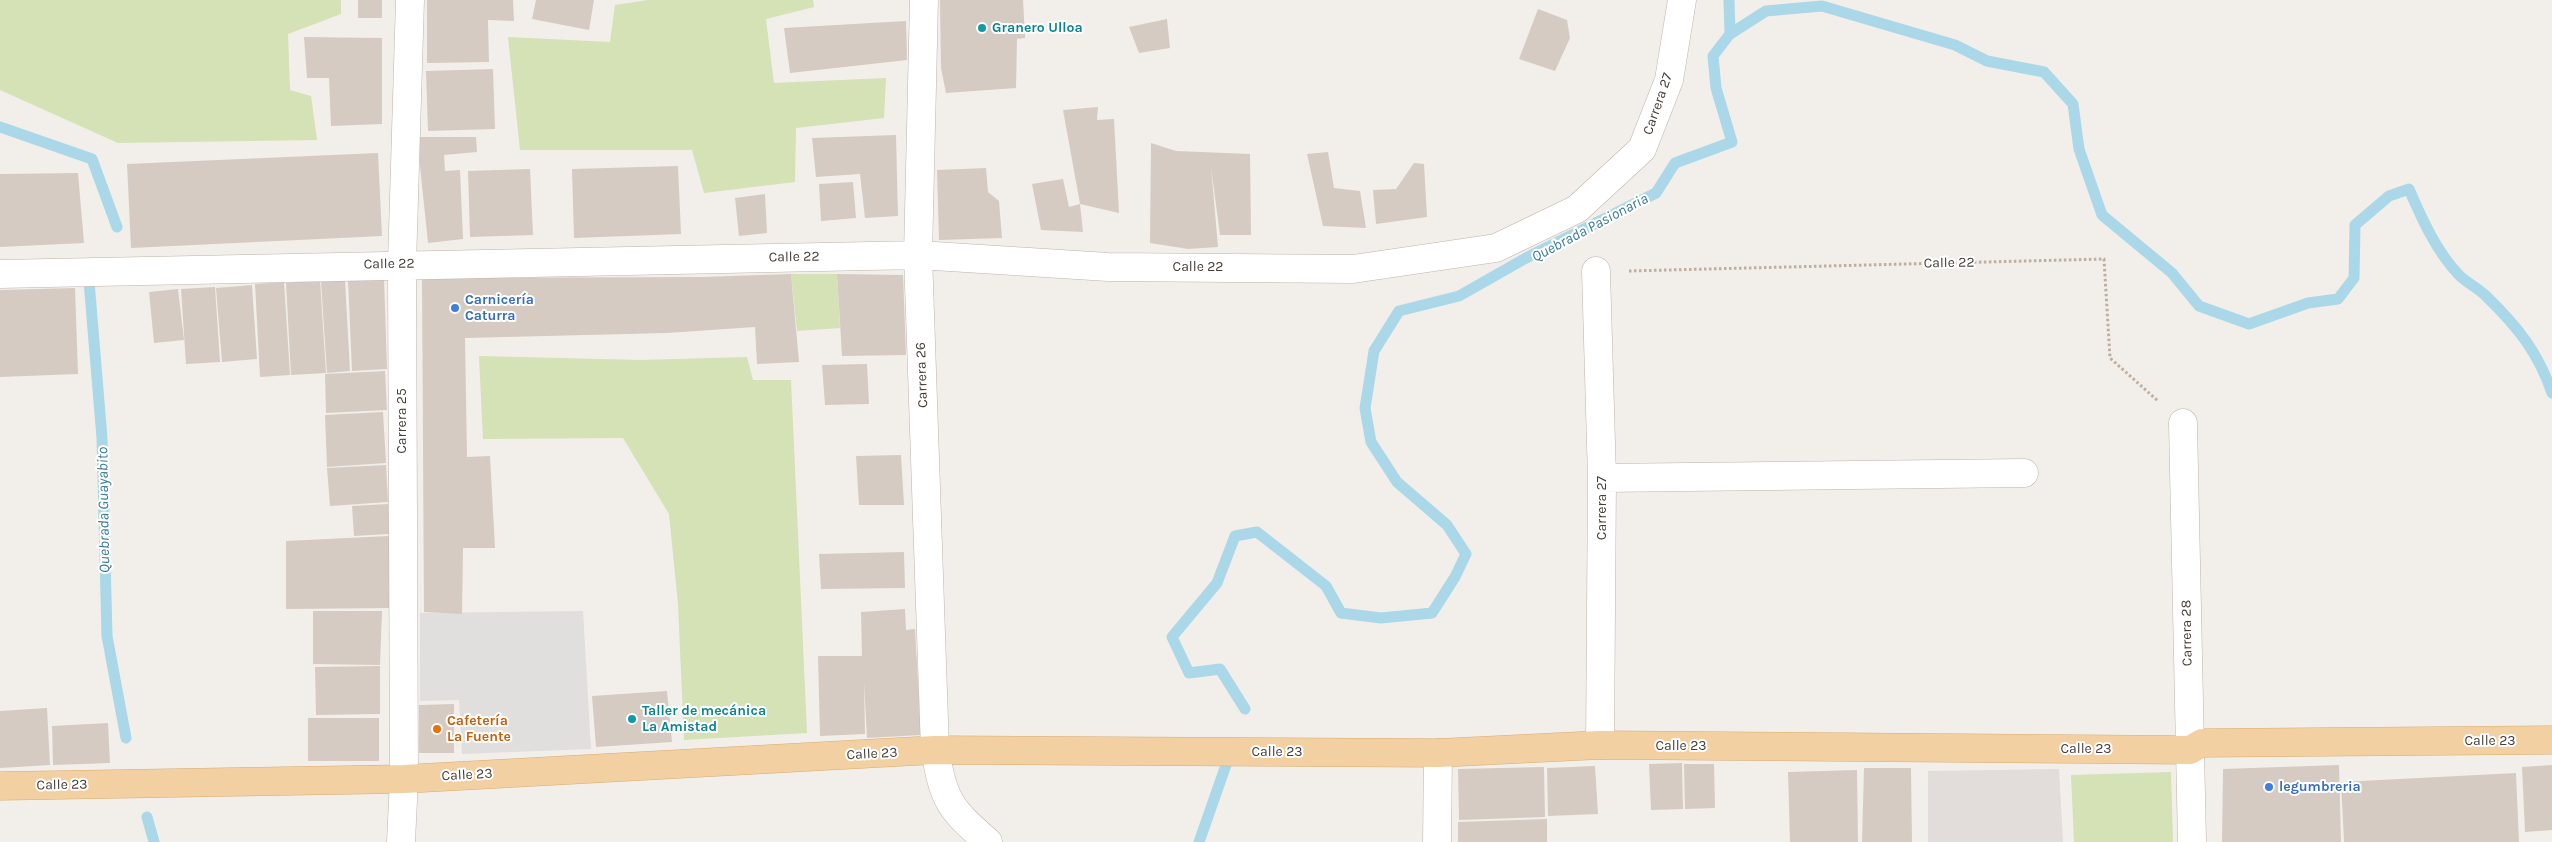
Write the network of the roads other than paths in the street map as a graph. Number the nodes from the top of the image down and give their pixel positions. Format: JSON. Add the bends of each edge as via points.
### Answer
{"nodes":[{"id":1,"x":410,"y":0,"type":"edge"},
{"id":2,"x":924,"y":0,"type":"edge"},
{"id":3,"x":1682,"y":0,"type":"edge"},
{"id":4,"x":1577,"y":209,"type":"joint"},
{"id":5,"x":918,"y":254,"type":"junction"},
{"id":6,"x":402,"y":264,"type":"junction"},
{"id":7,"x":1596,"y":271,"type":"road end"},
{"id":8,"x":0,"y":274,"type":"edge"},
{"id":9,"x":2182,"y":424,"type":"road end"},
{"id":10,"x":2024,"y":473,"type":"dead end"},
{"id":11,"x":1602,"y":478,"type":"junction"},
{"id":12,"x":2552,"y":740,"type":"edge"},
{"id":13,"x":1600,"y":745,"type":"junction"},
{"id":14,"x":935,"y":750,"type":"junction"},
{"id":15,"x":2190,"y":750,"type":"junction"},
{"id":16,"x":1438,"y":753,"type":"junction"},
{"id":17,"x":404,"y":779,"type":"junction"},
{"id":18,"x":0,"y":786,"type":"edge"},
{"id":19,"x":401,"y":842,"type":"edge"},
{"id":20,"x":988,"y":842,"type":"edge"},
{"id":21,"x":1437,"y":842,"type":"edge"},
{"id":22,"x":2192,"y":842,"type":"edge"}],
"edges":[{"from":1,"to":6,"type":"street","name":"Carrera 25"},
{"from":2,"to":5,"type":"street","name":"Carrera 26"},
{"from":3,"to":4,"type":"street","name":"Carrera 27","via":[[1669,80],[1642,149]]},
{"from":4,"to":5,"type":"street","name":"Calle 22","via":[[1496,248],[1353,269],[1108,267]]},
{"from":5,"to":6,"type":"street","name":"Calle 22"},
{"from":5,"to":14,"type":"street","name":"Carrera 26"},
{"from":6,"to":8,"type":"street","name":"Calle 22"},
{"from":6,"to":17,"type":"street","name":"Carrera 25"},
{"from":7,"to":11,"type":"street","name":"Carrera 27"},
{"from":9,"to":15,"type":"street","name":"Carrera 28"},
{"from":10,"to":11,"type":"street"},
{"from":11,"to":13,"type":"street","name":"Carrera 27"},
{"from":12,"to":15,"type":"main road","name":"Calle 23","via":[[2202,743]]},
{"from":13,"to":15,"type":"main road","name":"Calle 23"},
{"from":13,"to":16,"type":"main road","name":"Calle 23"},
{"from":14,"to":16,"type":"main road","name":"Calle 23"},
{"from":14,"to":17,"type":"main road","name":"Calle 23"},
{"from":14,"to":20,"type":"street","name":"Carrera 26","via":[[941,785],[952,809]]},
{"from":15,"to":22,"type":"street","name":"Carrera 28"},
{"from":16,"to":21,"type":"street"},
{"from":17,"to":18,"type":"main road","name":"Calle 23"},
{"from":17,"to":19,"type":"street","name":"Carrera 25"}]}
